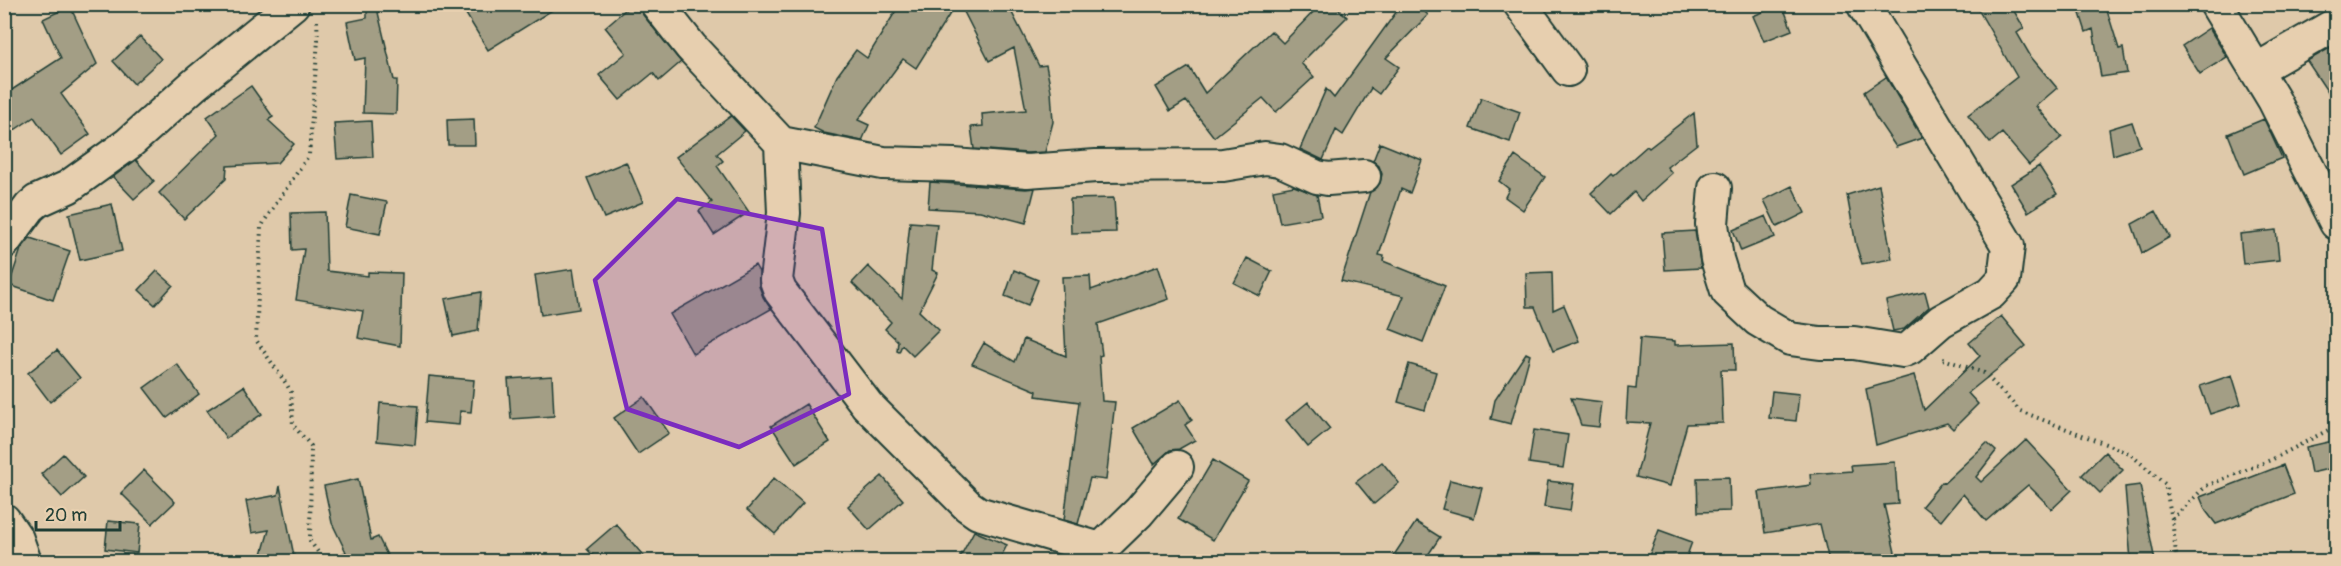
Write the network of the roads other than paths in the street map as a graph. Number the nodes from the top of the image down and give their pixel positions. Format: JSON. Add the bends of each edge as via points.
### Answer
{"nodes":[{"id":1,"x":657,"y":4,"type":"edge"},
{"id":2,"x":1520,"y":4,"type":"edge"},
{"id":3,"x":1863,"y":4,"type":"edge"},
{"id":4,"x":2216,"y":4,"type":"edge"},
{"id":5,"x":305,"y":10,"type":"edge"},
{"id":6,"x":2337,"y":24,"type":"edge"},
{"id":7,"x":1569,"y":70,"type":"dead end"},
{"id":8,"x":2256,"y":70,"type":"junction"},
{"id":9,"x":782,"y":143,"type":"junction"},
{"id":10,"x":1364,"y":176,"type":"dead end"},
{"id":11,"x":1714,"y":188,"type":"dead end"},
{"id":12,"x":2337,"y":223,"type":"edge"},
{"id":13,"x":6,"y":235,"type":"edge"},
{"id":14,"x":1177,"y":467,"type":"dead end"},
{"id":15,"x":4,"y":520,"type":"edge"},
{"id":16,"x":25,"y":561,"type":"edge"}],
"edges":[{"from":1,"to":9,"type":"street","via":[[691,47]]},
{"from":2,"to":7,"type":"street"},
{"from":3,"to":11,"type":"street","via":[[2008,246],[2004,279],[1991,293],[1941,321],[1903,351],[1790,339],[1758,320],[1726,291],[1712,224]]},
{"from":4,"to":8,"type":"street"},
{"from":5,"to":13,"type":"street","via":[[194,86],[128,144],[68,187],[37,201]]},
{"from":6,"to":8,"type":"street"},
{"from":8,"to":12,"type":"street"},
{"from":9,"to":10,"type":"street","via":[[883,163],[1027,171],[1223,165],[1265,158],[1280,160],[1317,177]]},
{"from":9,"to":14,"type":"street","via":[[784,213],[776,280],[780,291],[867,405],[968,506],[978,513],[1097,548],[1104,546],[1139,512]]},
{"from":15,"to":16,"type":"street"}]}
